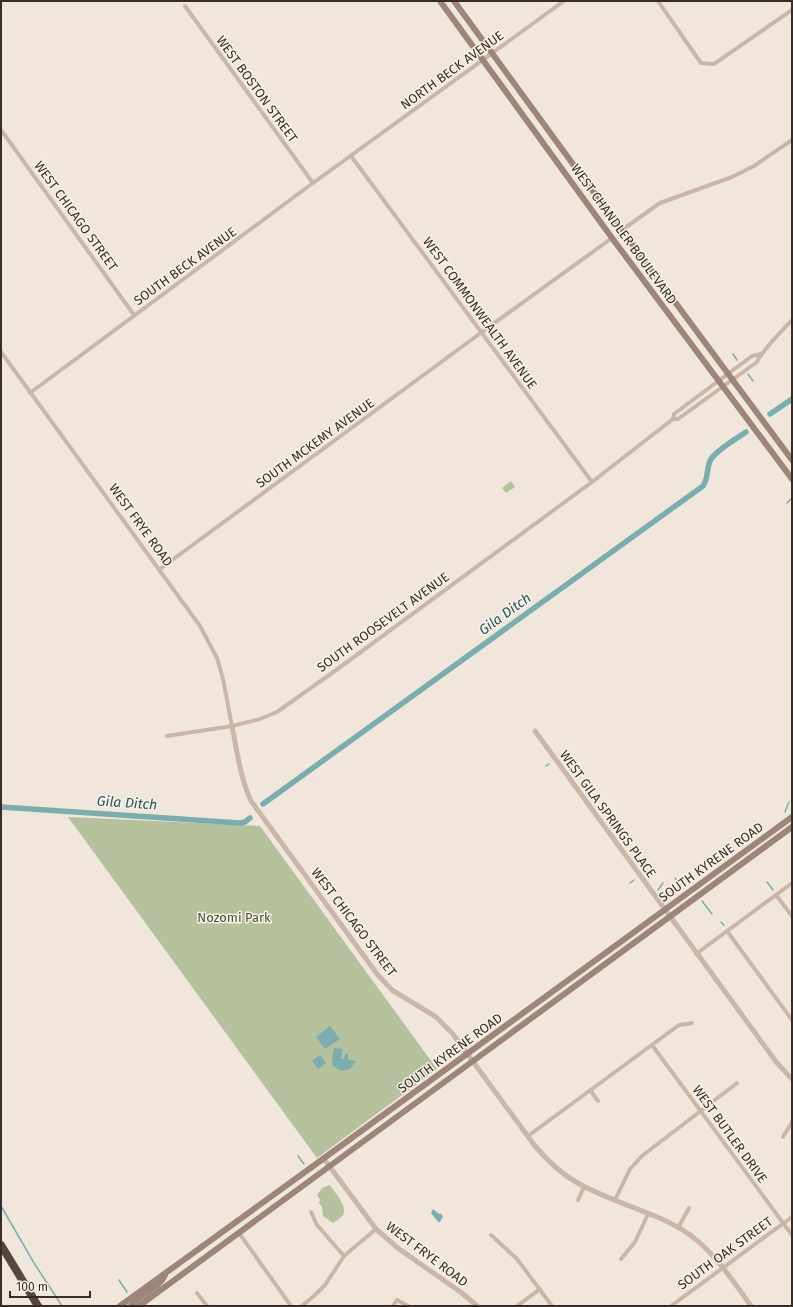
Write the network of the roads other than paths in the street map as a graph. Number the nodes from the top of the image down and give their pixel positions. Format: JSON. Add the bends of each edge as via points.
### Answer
{"nodes":[{"id":1,"x":440,"y":1,"type":"edge"},
{"id":2,"x":454,"y":1,"type":"edge"},
{"id":3,"x":564,"y":1,"type":"edge"},
{"id":4,"x":658,"y":1,"type":"edge"},
{"id":5,"x":185,"y":6,"type":"dead end"},
{"id":6,"x":792,"y":10,"type":"edge"},
{"id":7,"x":492,"y":54,"type":"junction"},
{"id":8,"x":483,"y":60,"type":"junction"},
{"id":9,"x":1,"y":130,"type":"edge"},
{"id":10,"x":792,"y":140,"type":"edge"},
{"id":11,"x":352,"y":156,"type":"junction"},
{"id":12,"x":313,"y":183,"type":"junction"},
{"id":13,"x":622,"y":230,"type":"junction"},
{"id":14,"x":612,"y":238,"type":"junction"},
{"id":15,"x":134,"y":315,"type":"junction"},
{"id":16,"x":792,"y":320,"type":"edge"},
{"id":17,"x":482,"y":332,"type":"junction"},
{"id":18,"x":1,"y":352,"type":"edge"},
{"id":19,"x":761,"y":354,"type":"junction"},
{"id":20,"x":728,"y":374,"type":"junction"},
{"id":21,"x":732,"y":380,"type":"junction"},
{"id":22,"x":718,"y":381,"type":"junction"},
{"id":23,"x":723,"y":386,"type":"junction"},
{"id":24,"x":30,"y":393,"type":"junction"},
{"id":25,"x":673,"y":419,"type":"junction"},
{"id":26,"x":792,"y":460,"type":"edge"},
{"id":27,"x":792,"y":479,"type":"edge"},
{"id":28,"x":592,"y":482,"type":"junction"},
{"id":29,"x":160,"y":570,"type":"junction"},
{"id":30,"x":232,"y":726,"type":"junction"},
{"id":31,"x":534,"y":731,"type":"dead end"},
{"id":32,"x":167,"y":736,"type":"dead end"},
{"id":33,"x":792,"y":817,"type":"edge"},
{"id":34,"x":792,"y":827,"type":"edge"},
{"id":35,"x":792,"y":883,"type":"edge"},
{"id":36,"x":776,"y":895,"type":"junction"},
{"id":37,"x":664,"y":910,"type":"junction"},
{"id":38,"x":792,"y":916,"type":"edge"},
{"id":39,"x":669,"y":917,"type":"junction"},
{"id":40,"x":727,"y":931,"type":"junction"},
{"id":41,"x":696,"y":954,"type":"junction"},
{"id":42,"x":792,"y":1020,"type":"edge"},
{"id":43,"x":692,"y":1023,"type":"dead end"},
{"id":44,"x":652,"y":1045,"type":"junction"},
{"id":45,"x":468,"y":1054,"type":"junction"},
{"id":46,"x":473,"y":1061,"type":"junction"},
{"id":47,"x":792,"y":1079,"type":"edge"},
{"id":48,"x":737,"y":1084,"type":"dead end"},
{"id":49,"x":590,"y":1090,"type":"junction"},
{"id":50,"x":598,"y":1101,"type":"dead end"},
{"id":51,"x":700,"y":1112,"type":"junction"},
{"id":52,"x":792,"y":1122,"type":"edge"},
{"id":53,"x":528,"y":1136,"type":"junction"},
{"id":54,"x":783,"y":1137,"type":"dead end"},
{"id":55,"x":324,"y":1159,"type":"junction"},
{"id":56,"x":329,"y":1166,"type":"junction"},
{"id":57,"x":584,"y":1187,"type":"junction"},
{"id":58,"x":578,"y":1200,"type":"dead end"},
{"id":59,"x":615,"y":1200,"type":"junction"},
{"id":60,"x":689,"y":1208,"type":"dead end"},
{"id":61,"x":311,"y":1212,"type":"dead end"},
{"id":62,"x":648,"y":1214,"type":"junction"},
{"id":63,"x":792,"y":1217,"type":"edge"},
{"id":64,"x":783,"y":1223,"type":"junction"},
{"id":65,"x":678,"y":1228,"type":"junction"},
{"id":66,"x":376,"y":1229,"type":"junction"},
{"id":67,"x":239,"y":1233,"type":"junction"},
{"id":68,"x":491,"y":1235,"type":"dead end"},
{"id":69,"x":792,"y":1235,"type":"edge"},
{"id":70,"x":1,"y":1244,"type":"edge"},
{"id":71,"x":344,"y":1256,"type":"junction"},
{"id":72,"x":621,"y":1259,"type":"dead end"},
{"id":73,"x":723,"y":1268,"type":"junction"},
{"id":74,"x":165,"y":1274,"type":"junction"},
{"id":75,"x":540,"y":1289,"type":"junction"},
{"id":76,"x":197,"y":1294,"type":"dead end"},
{"id":77,"x":38,"y":1306,"type":"edge"},
{"id":78,"x":120,"y":1306,"type":"edge"},
{"id":79,"x":131,"y":1306,"type":"edge"},
{"id":80,"x":139,"y":1306,"type":"edge"},
{"id":81,"x":206,"y":1306,"type":"edge"},
{"id":82,"x":291,"y":1306,"type":"edge"},
{"id":83,"x":302,"y":1306,"type":"edge"},
{"id":84,"x":393,"y":1306,"type":"edge"},
{"id":85,"x":408,"y":1306,"type":"edge"},
{"id":86,"x":477,"y":1306,"type":"edge"},
{"id":87,"x":517,"y":1306,"type":"edge"},
{"id":88,"x":552,"y":1306,"type":"edge"},
{"id":89,"x":671,"y":1306,"type":"edge"},
{"id":90,"x":751,"y":1306,"type":"edge"}],
"edges":[{"from":1,"to":8,"type":"main road","name":"WEST CHANDLER BOULEVARD"},
{"from":2,"to":7,"type":"main road","name":"WEST CHANDLER BOULEVARD"},
{"from":3,"to":7,"type":"street","name":"NORTH BECK AVENUE"},
{"from":4,"to":6,"type":"street","via":[[701,63],[714,64]]},
{"from":5,"to":12,"type":"street","name":"WEST BOSTON STREET"},
{"from":7,"to":8,"type":"street","name":"NORTH BECK AVENUE"},
{"from":7,"to":13,"type":"main road","name":"WEST CHANDLER BOULEVARD"},
{"from":8,"to":11,"type":"street","name":"NORTH BECK AVENUE"},
{"from":8,"to":14,"type":"main road","name":"WEST CHANDLER BOULEVARD"},
{"from":9,"to":15,"type":"street","name":"WEST CHICAGO STREET"},
{"from":10,"to":13,"type":"street","via":[[738,174],[660,203]]},
{"from":11,"to":12,"type":"street","name":"SOUTH BECK AVENUE"},
{"from":11,"to":17,"type":"street","name":"WEST COMMONWEALTH AVENUE"},
{"from":12,"to":15,"type":"street","name":"SOUTH BECK AVENUE"},
{"from":13,"to":20,"type":"main road","name":"WEST CHANDLER BOULEVARD"},
{"from":14,"to":17,"type":"street","name":"SOUTH MCKEMY AVENUE"},
{"from":14,"to":22,"type":"main road","name":"WEST CHANDLER BOULEVARD"},
{"from":15,"to":24,"type":"street","name":"SOUTH BECK AVENUE"},
{"from":16,"to":19,"type":"street"},
{"from":17,"to":28,"type":"street","name":"WEST COMMONWEALTH AVENUE"},
{"from":17,"to":29,"type":"street","name":"SOUTH MCKEMY AVENUE"},
{"from":18,"to":24,"type":"street","name":"WEST FRYE ROAD"},
{"from":19,"to":20,"type":"street","via":[[752,356]]},
{"from":19,"to":21,"type":"street","via":[[757,362]]},
{"from":20,"to":21,"type":"main road","name":"WEST CHANDLER BOULEVARD"},
{"from":20,"to":22,"type":"street"},
{"from":21,"to":23,"type":"street"},
{"from":21,"to":26,"type":"main road","name":"WEST CHANDLER BOULEVARD"},
{"from":22,"to":23,"type":"main road","name":"WEST CHANDLER BOULEVARD"},
{"from":22,"to":25,"type":"street","via":[[674,414]]},
{"from":23,"to":25,"type":"street","via":[[678,419]]},
{"from":23,"to":27,"type":"main road","name":"WEST CHANDLER BOULEVARD"},
{"from":24,"to":29,"type":"street","name":"WEST FRYE ROAD"},
{"from":25,"to":28,"type":"street","name":"SOUTH ROOSEVELT AVENUE"},
{"from":28,"to":30,"type":"street","name":"SOUTH ROOSEVELT AVENUE","via":[[277,712]]},
{"from":29,"to":30,"type":"street","name":"WEST FRYE ROAD","via":[[200,626],[217,658]]},
{"from":30,"to":32,"type":"street","name":"SOUTH ROOSEVELT AVENUE"},
{"from":30,"to":45,"type":"street","name":"WEST CHICAGO STREET","via":[[245,789],[259,814],[377,974],[400,996],[429,1012],[444,1024]]},
{"from":31,"to":37,"type":"street","name":"WEST GILA SPRINGS PLACE"},
{"from":33,"to":37,"type":"main road","name":"SOUTH KYRENE ROAD"},
{"from":34,"to":39,"type":"main road","name":"SOUTH KYRENE ROAD"},
{"from":35,"to":36,"type":"street"},
{"from":36,"to":38,"type":"street"},
{"from":36,"to":40,"type":"street"},
{"from":37,"to":39,"type":"street","name":"WEST GILA SPRINGS PLACE"},
{"from":37,"to":45,"type":"main road","name":"SOUTH KYRENE ROAD"},
{"from":39,"to":41,"type":"street","name":"WEST GILA SPRINGS PLACE"},
{"from":39,"to":46,"type":"main road","name":"SOUTH KYRENE ROAD"},
{"from":40,"to":41,"type":"street"},
{"from":40,"to":42,"type":"street"},
{"from":41,"to":47,"type":"street","name":"WEST GILA SPRINGS PLACE","via":[[777,1063]]},
{"from":43,"to":44,"type":"street","via":[[679,1025]]},
{"from":44,"to":49,"type":"street"},
{"from":44,"to":51,"type":"street","name":"WEST BUTLER DRIVE"},
{"from":45,"to":46,"type":"street","name":"WEST CHICAGO STREET"},
{"from":45,"to":55,"type":"main road","name":"SOUTH KYRENE ROAD"},
{"from":46,"to":53,"type":"street","name":"WEST CHICAGO STREET"},
{"from":46,"to":56,"type":"main road","name":"SOUTH KYRENE ROAD"},
{"from":48,"to":51,"type":"street"},
{"from":49,"to":50,"type":"street"},
{"from":49,"to":53,"type":"street"},
{"from":51,"to":59,"type":"street","via":[[642,1156],[630,1169]]},
{"from":51,"to":64,"type":"street","name":"WEST BUTLER DRIVE"},
{"from":52,"to":54,"type":"street"},
{"from":53,"to":57,"type":"street","name":"WEST CHICAGO STREET","via":[[550,1162]]},
{"from":55,"to":56,"type":"street","name":"WEST FRYE ROAD"},
{"from":55,"to":74,"type":"main road","name":"SOUTH KYRENE ROAD"},
{"from":56,"to":66,"type":"street","name":"WEST FRYE ROAD"},
{"from":56,"to":67,"type":"main road","name":"SOUTH KYRENE ROAD"},
{"from":57,"to":58,"type":"street"},
{"from":57,"to":59,"type":"street","name":"WEST CHICAGO STREET"},
{"from":59,"to":62,"type":"street","name":"WEST CHICAGO STREET"},
{"from":60,"to":65,"type":"street"},
{"from":61,"to":71,"type":"street","via":[[317,1225]]},
{"from":62,"to":65,"type":"street","name":"WEST CHICAGO STREET"},
{"from":62,"to":72,"type":"street","via":[[635,1242]]},
{"from":63,"to":64,"type":"street","name":"SOUTH OAK STREET"},
{"from":64,"to":69,"type":"street","name":"WEST BUTLER DRIVE"},
{"from":64,"to":73,"type":"street","name":"SOUTH OAK STREET"},
{"from":65,"to":73,"type":"street","name":"WEST CHICAGO STREET","via":[[696,1240]]},
{"from":66,"to":71,"type":"street"},
{"from":66,"to":86,"type":"street","name":"WEST FRYE ROAD"},
{"from":67,"to":80,"type":"main road","name":"SOUTH KYRENE ROAD"},
{"from":67,"to":82,"type":"street"},
{"from":68,"to":75,"type":"street","via":[[517,1259]]},
{"from":70,"to":77,"type":"highway"},
{"from":71,"to":83,"type":"street","via":[[325,1285]]},
{"from":73,"to":89,"type":"street","name":"SOUTH OAK STREET"},
{"from":73,"to":90,"type":"street","name":"WEST CHICAGO STREET"},
{"from":74,"to":78,"type":"main road","name":"SOUTH KYRENE ROAD"},
{"from":74,"to":79,"type":"main road","via":[[162,1281]]},
{"from":75,"to":87,"type":"street"},
{"from":75,"to":88,"type":"street"},
{"from":76,"to":81,"type":"street"},
{"from":84,"to":85,"type":"street","via":[[397,1300]]}]}
